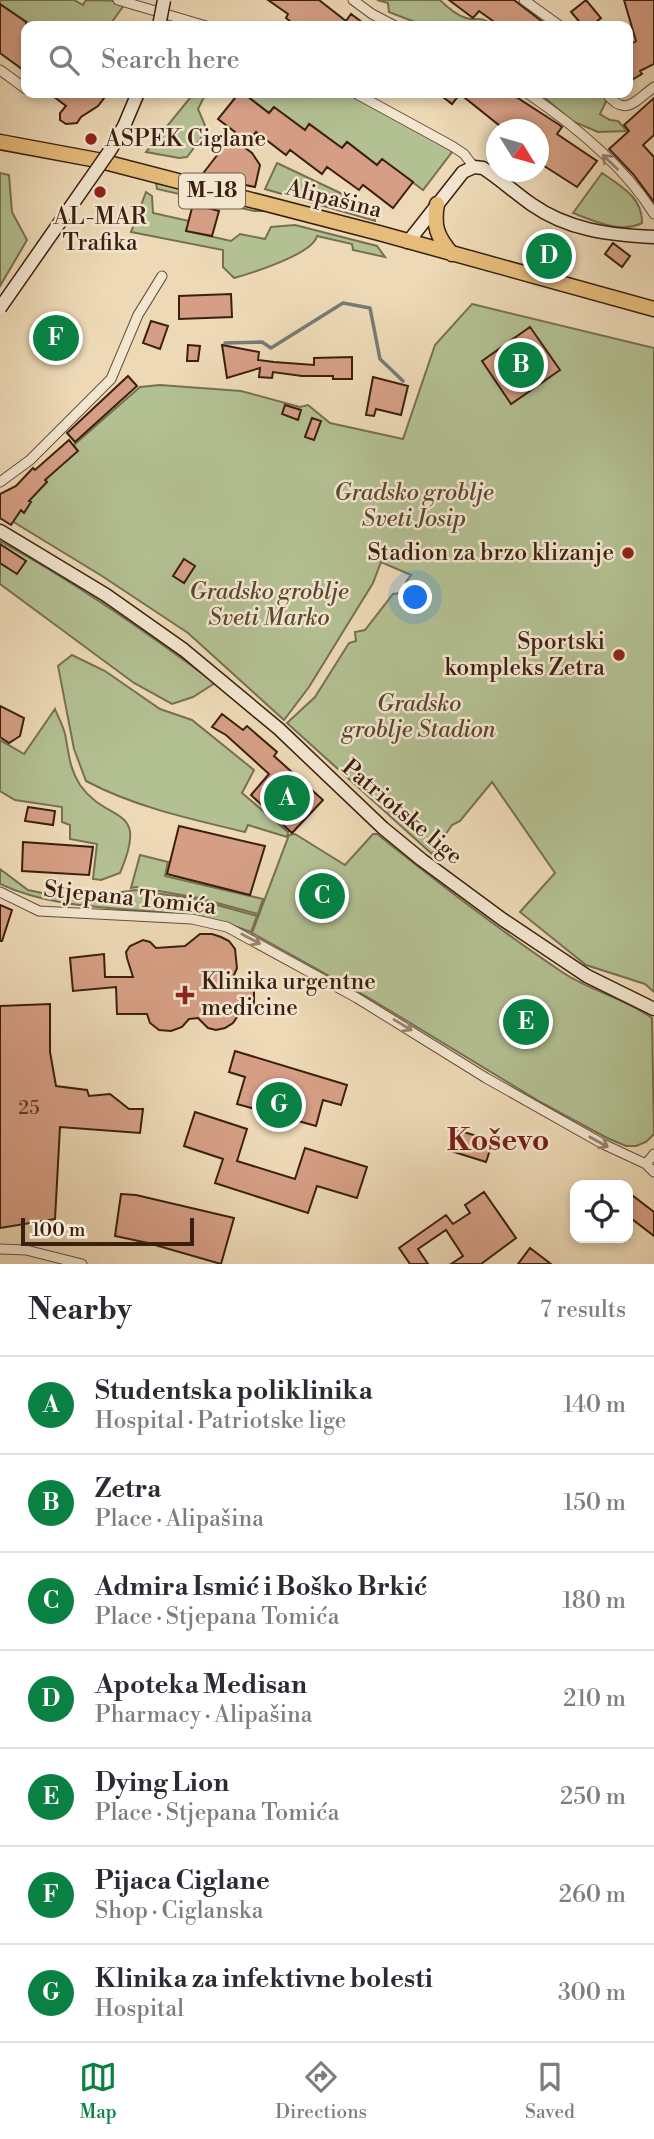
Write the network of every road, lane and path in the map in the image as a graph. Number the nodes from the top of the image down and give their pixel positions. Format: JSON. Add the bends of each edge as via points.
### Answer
{"nodes":[{"id":1,"x":118,"y":0,"type":"edge"},
{"id":2,"x":164,"y":0,"type":"edge"},
{"id":3,"x":353,"y":0,"type":"edge"},
{"id":4,"x":524,"y":0,"type":"edge"},
{"id":5,"x":160,"y":21,"type":"edge"},
{"id":6,"x":189,"y":21,"type":"edge"},
{"id":7,"x":385,"y":21,"type":"edge"},
{"id":8,"x":553,"y":21,"type":"edge"},
{"id":9,"x":0,"y":70,"type":"edge"},
{"id":10,"x":21,"y":85,"type":"edge"},
{"id":11,"x":654,"y":86,"type":"edge"},
{"id":12,"x":136,"y":98,"type":"edge"},
{"id":13,"x":364,"y":98,"type":"edge"},
{"id":14,"x":533,"y":98,"type":"edge"},
{"id":15,"x":610,"y":98,"type":"edge"},
{"id":16,"x":0,"y":142,"type":"edge"},
{"id":17,"x":474,"y":167,"type":"junction"},
{"id":18,"x":437,"y":204,"type":"junction"},
{"id":19,"x":654,"y":214,"type":"edge"},
{"id":20,"x":654,"y":237,"type":"edge"},
{"id":21,"x":408,"y":242,"type":"junction"},
{"id":22,"x":452,"y":254,"type":"junction"},
{"id":23,"x":162,"y":276,"type":"dead end"},
{"id":24,"x":0,"y":308,"type":"edge"},
{"id":25,"x":654,"y":309,"type":"edge"},
{"id":26,"x":0,"y":482,"type":"edge"},
{"id":27,"x":0,"y":531,"type":"edge"},
{"id":28,"x":0,"y":892,"type":"edge"},
{"id":29,"x":654,"y":1009,"type":"edge"},
{"id":30,"x":654,"y":1154,"type":"edge"},
{"id":31,"x":646,"y":1164,"type":"junction"},
{"id":32,"x":654,"y":1172,"type":"edge"},
{"id":33,"x":0,"y":1250,"type":"edge"},
{"id":34,"x":82,"y":1264,"type":"edge"}],
"edges":[{"from":1,"to":6,"type":"street"},
{"from":2,"to":5,"type":"street","bridge":true},
{"from":3,"to":7,"type":"street"},
{"from":4,"to":8,"type":"street"},
{"from":9,"to":10,"type":"street"},
{"from":11,"to":15,"type":"street","via":[[629,106],[617,106]]},
{"from":12,"to":24,"type":"street","bridge":true,"via":[[111,149]]},
{"from":13,"to":17,"type":"street","via":[[452,146]]},
{"from":19,"to":14,"type":"street","one_way":true,"via":[[596,148]]},
{"from":16,"to":21,"type":"main road","name":"Alipašina","number":"M-18","via":[[97,160]]},
{"from":17,"to":18,"type":"street","via":[[463,172]]},
{"from":17,"to":20,"type":"street","via":[[488,171],[560,221],[590,231]]},
{"from":18,"to":21,"type":"street"},
{"from":18,"to":22,"type":"main road","via":[[435,231]]},
{"from":21,"to":22,"type":"main road","name":"Alipašina","number":"M-18"},
{"from":22,"to":25,"type":"main road","name":"Alipašina","number":"M-18"},
{"from":23,"to":26,"type":"street","via":[[138,315],[111,379],[30,460]]},
{"from":27,"to":29,"type":"street","name":"Patriotske lige","via":[[106,595],[184,650],[279,729],[383,828],[480,903],[587,976]]},
{"from":28,"to":31,"type":"street","name":"Stjepana Tomića","one_way":true,"via":[[39,911],[192,919],[227,927],[358,998],[486,1078]]},
{"from":30,"to":31,"type":"street"},
{"from":31,"to":32,"type":"street"},
{"from":33,"to":34,"type":"street","via":[[26,1250]]}]}
